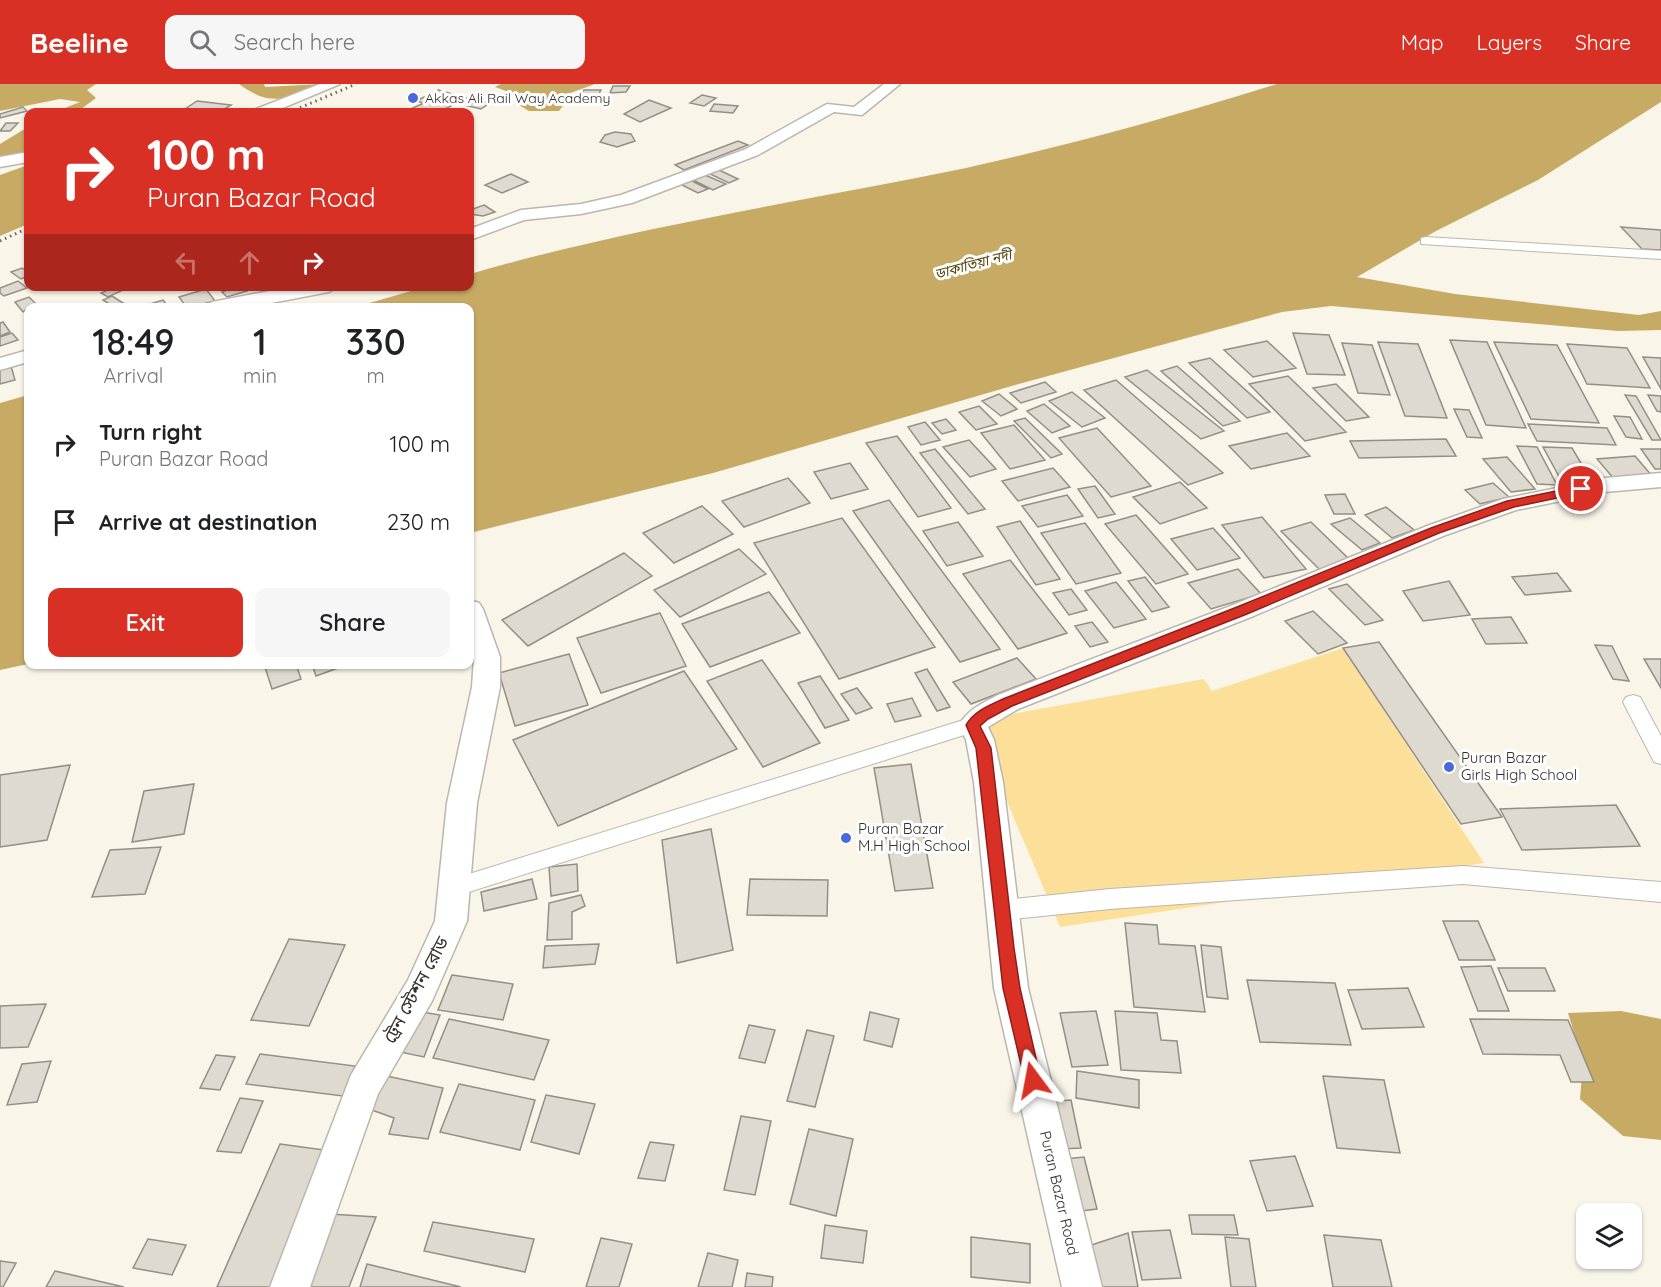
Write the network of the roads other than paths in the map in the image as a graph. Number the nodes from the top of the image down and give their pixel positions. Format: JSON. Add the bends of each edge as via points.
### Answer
{"nodes":[{"id":1,"x":333,"y":84,"type":"edge"},
{"id":2,"x":893,"y":84,"type":"edge"},
{"id":3,"x":271,"y":108,"type":"edge"},
{"id":4,"x":24,"y":158,"type":"edge"},
{"id":5,"x":0,"y":162,"type":"edge"},
{"id":6,"x":474,"y":233,"type":"edge"},
{"id":7,"x":1426,"y":241,"type":"dead end"},
{"id":8,"x":1661,"y":255,"type":"edge"},
{"id":9,"x":302,"y":291,"type":"edge"},
{"id":10,"x":239,"y":303,"type":"edge"},
{"id":11,"x":24,"y":357,"type":"edge"},
{"id":12,"x":0,"y":364,"type":"edge"},
{"id":13,"x":1661,"y":480,"type":"edge"},
{"id":14,"x":474,"y":618,"type":"edge"},
{"id":15,"x":1633,"y":702,"type":"dead end"},
{"id":16,"x":973,"y":725,"type":"junction"},
{"id":17,"x":1661,"y":756,"type":"edge"},
{"id":18,"x":453,"y":888,"type":"junction"},
{"id":19,"x":1661,"y":892,"type":"edge"},
{"id":20,"x":1003,"y":910,"type":"junction"},
{"id":21,"x":290,"y":1287,"type":"edge"},
{"id":22,"x":1082,"y":1287,"type":"edge"}],
"edges":[{"from":1,"to":3,"type":"street"},
{"from":2,"to":6,"type":"street","via":[[857,112],[832,107],[752,152],[626,199],[581,209],[521,215]]},
{"from":4,"to":5,"type":"street"},
{"from":7,"to":8,"type":"street"},
{"from":9,"to":10,"type":"street"},
{"from":11,"to":12,"type":"street"},
{"from":13,"to":16,"type":"street","via":[[1605,485],[1511,504],[1435,531],[1008,702]]},
{"from":14,"to":18,"type":"street","name":"ট্রেন স্টেশন রোড","via":[[487,657],[486,687],[462,803]]},
{"from":15,"to":17,"type":"street"},
{"from":16,"to":18,"type":"street"},
{"from":16,"to":20,"type":"street","name":"Puran Bazar Road","via":[[983,748]]},
{"from":18,"to":21,"type":"street","name":"ট্রেন স্টেশন রোড","via":[[451,921],[420,990],[363,1086]]},
{"from":19,"to":20,"type":"street","via":[[1463,875]]},
{"from":20,"to":22,"type":"street","name":"Puran Bazar Road","via":[[1011,988]]}]}
